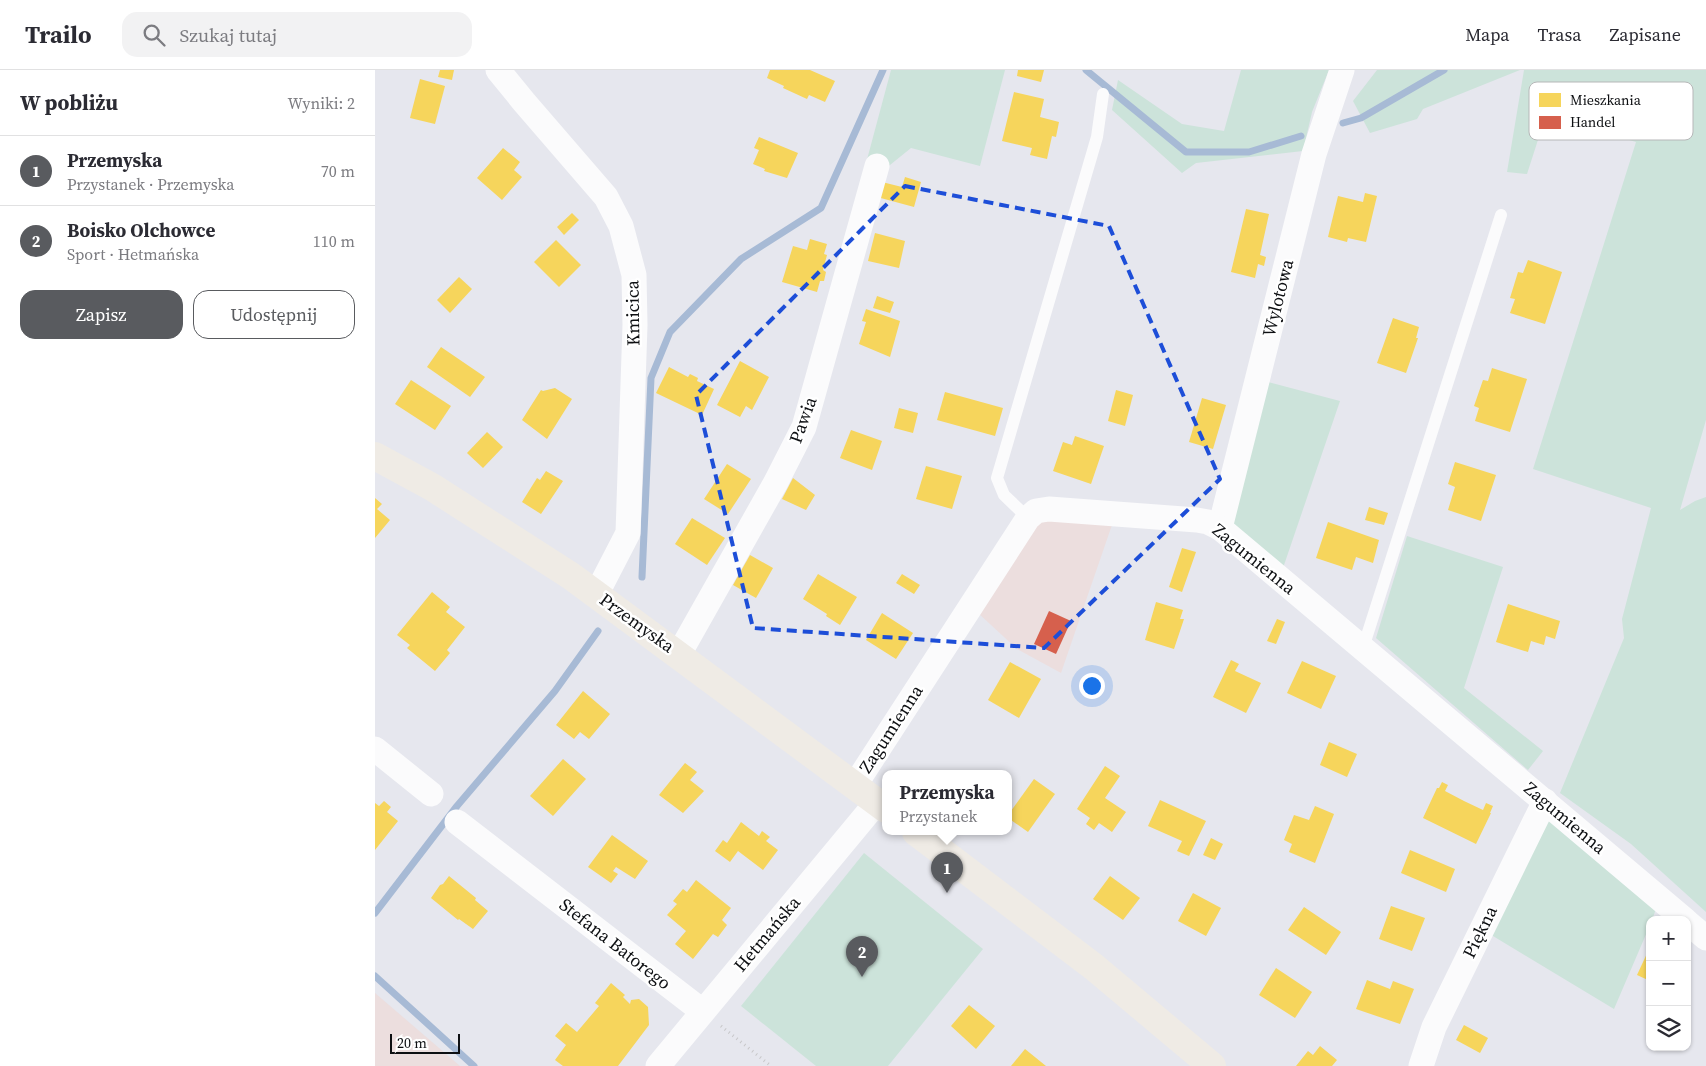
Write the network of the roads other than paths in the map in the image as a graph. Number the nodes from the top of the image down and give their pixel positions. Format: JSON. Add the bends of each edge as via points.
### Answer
{"nodes":[{"id":1,"x":498,"y":70,"type":"edge"},
{"id":2,"x":1342,"y":70,"type":"edge"},
{"id":3,"x":1103,"y":94,"type":"dead end"},
{"id":4,"x":877,"y":166,"type":"dead end"},
{"id":5,"x":1501,"y":215,"type":"dead end"},
{"id":6,"x":375,"y":456,"type":"edge"},
{"id":7,"x":1028,"y":518,"type":"junction"},
{"id":8,"x":1219,"y":528,"type":"junction"},
{"id":9,"x":597,"y":593,"type":"junction"},
{"id":10,"x":1363,"y":648,"type":"junction"},
{"id":11,"x":679,"y":654,"type":"junction"},
{"id":12,"x":375,"y":749,"type":"edge"},
{"id":13,"x":855,"y":785,"type":"junction"},
{"id":14,"x":431,"y":794,"type":"dead end"},
{"id":15,"x":1545,"y":801,"type":"junction"},
{"id":16,"x":881,"y":805,"type":"edge"},
{"id":17,"x":457,"y":822,"type":"dead end"},
{"id":18,"x":920,"y":835,"type":"edge"},
{"id":19,"x":1680,"y":916,"type":"edge"},
{"id":20,"x":1691,"y":925,"type":"edge"},
{"id":21,"x":1706,"y":938,"type":"edge"},
{"id":22,"x":702,"y":1011,"type":"junction"},
{"id":23,"x":658,"y":1066,"type":"edge"},
{"id":24,"x":1212,"y":1066,"type":"edge"},
{"id":25,"x":1421,"y":1066,"type":"edge"}],
"edges":[{"from":1,"to":9,"type":"street","name":"Kmicica","via":[[606,197],[621,226],[633,275],[635,325],[628,533]]},
{"from":2,"to":8,"type":"street","name":"Wylotowa","via":[[1314,154]]},
{"from":3,"to":7,"type":"lane","via":[[1097,137],[997,478],[1004,495]]},
{"from":4,"to":11,"type":"street","name":"Pawia","via":[[804,427]]},
{"from":5,"to":10,"type":"lane"},
{"from":6,"to":9,"type":"main road","name":"Przemyska","via":[[432,488]]},
{"from":7,"to":8,"type":"street","name":"Zagumienna","via":[[1036,511],[1049,509],[1197,520]]},
{"from":7,"to":13,"type":"street","name":"Zagumienna"},
{"from":8,"to":10,"type":"street","name":"Zagumienna"},
{"from":9,"to":11,"type":"main road","name":"Przemyska"},
{"from":10,"to":15,"type":"street","name":"Zagumienna"},
{"from":11,"to":13,"type":"main road","name":"Przemyska"},
{"from":12,"to":14,"type":"street"},
{"from":13,"to":16,"type":"main road","name":"Przemyska"},
{"from":15,"to":19,"type":"street","name":"Zagumienna"},
{"from":15,"to":25,"type":"street","name":"Piękna","via":[[1434,1028]]},
{"from":16,"to":22,"type":"street","name":"Hetmańska"},
{"from":17,"to":22,"type":"street","name":"Stefana Batorego"},
{"from":18,"to":24,"type":"main road","via":[[1094,967]]},
{"from":20,"to":21,"type":"street","name":"Zagumienna"},
{"from":22,"to":23,"type":"street","name":"Hetmańska"}]}
